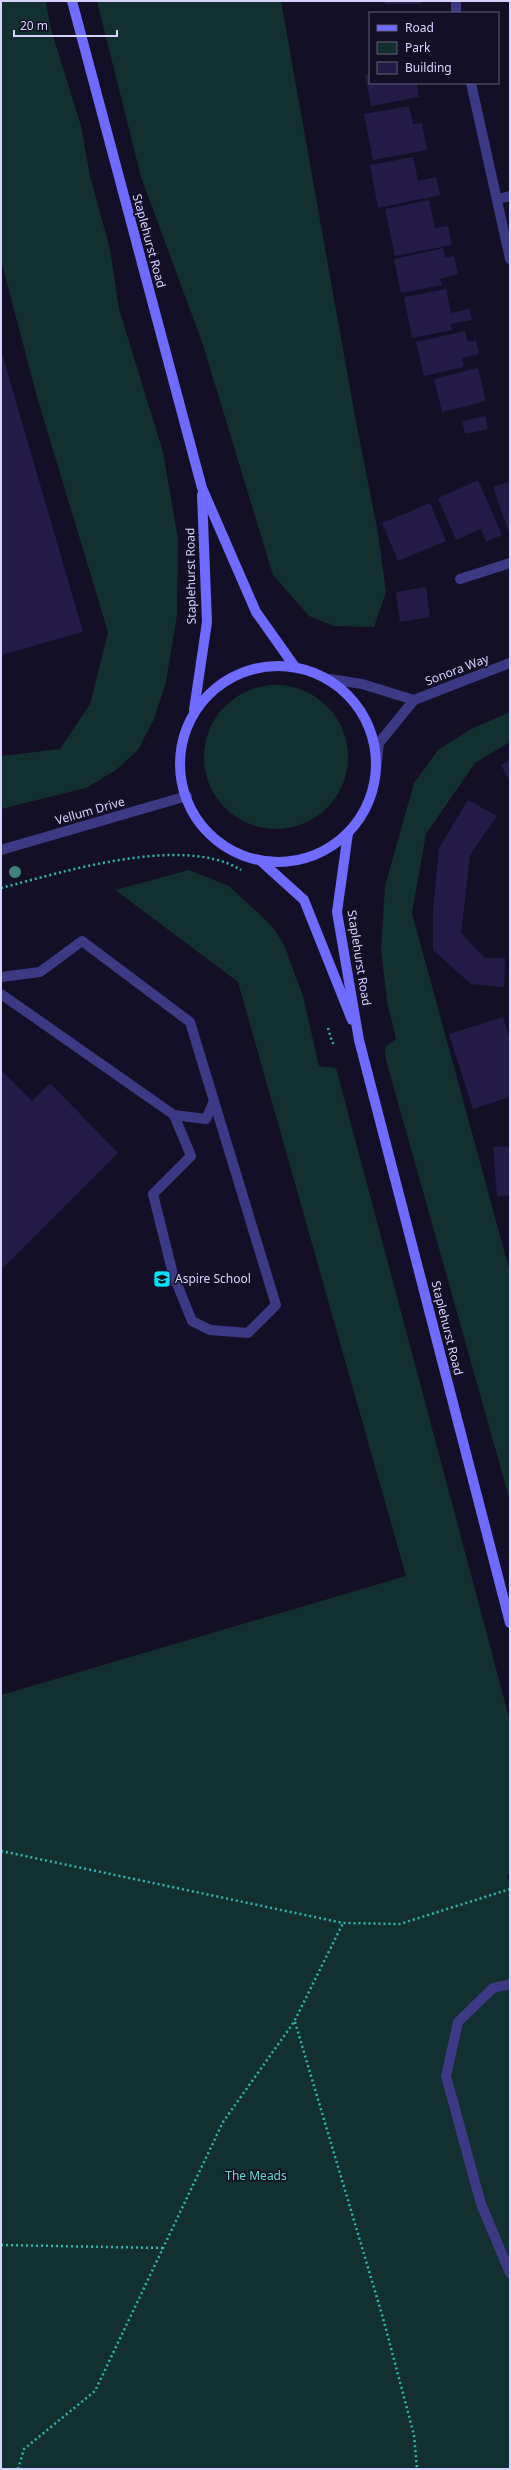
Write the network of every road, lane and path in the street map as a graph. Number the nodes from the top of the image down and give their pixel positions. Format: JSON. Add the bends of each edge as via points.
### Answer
{"nodes":[{"id":1,"x":72,"y":1,"type":"edge"},
{"id":2,"x":456,"y":1,"type":"edge"},
{"id":3,"x":456,"y":12,"type":"edge"},
{"id":4,"x":471,"y":84,"type":"edge"},
{"id":5,"x":510,"y":196,"type":"edge"},
{"id":6,"x":498,"y":199,"type":"junction"},
{"id":7,"x":510,"y":258,"type":"edge"},
{"id":8,"x":202,"y":488,"type":"junction"},
{"id":9,"x":510,"y":563,"type":"edge"},
{"id":10,"x":460,"y":579,"type":"dead end"},
{"id":11,"x":510,"y":663,"type":"edge"},
{"id":12,"x":295,"y":667,"type":"junction"},
{"id":13,"x":330,"y":679,"type":"junction"},
{"id":14,"x":414,"y":700,"type":"junction"},
{"id":15,"x":194,"y":710,"type":"junction"},
{"id":16,"x":376,"y":770,"type":"junction"},
{"id":17,"x":187,"y":796,"type":"junction"},
{"id":18,"x":348,"y":833,"type":"junction"},
{"id":19,"x":1,"y":850,"type":"edge"},
{"id":20,"x":262,"y":862,"type":"junction"},
{"id":21,"x":245,"y":873,"type":"dead end"},
{"id":22,"x":1,"y":888,"type":"edge"},
{"id":23,"x":1,"y":977,"type":"edge"},
{"id":24,"x":1,"y":994,"type":"edge"},
{"id":25,"x":327,"y":1024,"type":"dead end"},
{"id":26,"x":360,"y":1040,"type":"junction"},
{"id":27,"x":214,"y":1101,"type":"junction"},
{"id":28,"x":174,"y":1115,"type":"junction"},
{"id":29,"x":510,"y":1624,"type":"edge"},
{"id":30,"x":1,"y":1851,"type":"edge"},
{"id":31,"x":510,"y":1889,"type":"edge"},
{"id":32,"x":343,"y":1923,"type":"junction"},
{"id":33,"x":510,"y":1984,"type":"edge"},
{"id":34,"x":294,"y":2022,"type":"junction"},
{"id":35,"x":1,"y":2245,"type":"edge"},
{"id":36,"x":163,"y":2248,"type":"junction"},
{"id":37,"x":510,"y":2273,"type":"edge"},
{"id":38,"x":18,"y":2469,"type":"edge"},
{"id":39,"x":417,"y":2469,"type":"edge"}],
"edges":[{"from":1,"to":8,"type":"main road","name":"Staplehurst Road"},
{"from":2,"to":3,"type":"street"},
{"from":4,"to":6,"type":"street"},
{"from":5,"to":6,"type":"street"},
{"from":6,"to":7,"type":"street"},
{"from":8,"to":12,"type":"main road","name":"Staplehurst Road","via":[[256,612]]},
{"from":8,"to":15,"type":"main road","name":"Staplehurst Road","via":[[207,622]]},
{"from":9,"to":10,"type":"street"},
{"from":11,"to":14,"type":"street","name":"Sonora Way"},
{"from":12,"to":13,"type":"main road"},
{"from":12,"to":15,"type":"main road","via":[[266,666],[238,673],[213,688]]},
{"from":13,"to":14,"type":"street","via":[[362,684]]},
{"from":13,"to":16,"type":"main road","via":[[359,710],[375,741]]},
{"from":14,"to":16,"type":"street","name":"Sonora Way","via":[[379,743]]},
{"from":15,"to":17,"type":"main road","via":[[181,739],[178,771]]},
{"from":16,"to":18,"type":"main road","via":[[372,793],[362,814]]},
{"from":17,"to":19,"type":"street","name":"Vellum Drive"},
{"from":17,"to":20,"type":"main road","via":[[204,831],[230,851]]},
{"from":18,"to":20,"type":"main road","via":[[323,852],[293,862]]},
{"from":18,"to":26,"type":"main road","name":"Staplehurst Road","via":[[337,912]]},
{"from":20,"to":26,"type":"main road","name":"Staplehurst Road","via":[[304,900]]},
{"from":21,"to":22,"type":"path","via":[[224,863],[205,859],[138,856]]},
{"from":23,"to":27,"type":"street","via":[[40,972],[82,942],[190,1022]]},
{"from":24,"to":28,"type":"street"},
{"from":25,"to":26,"type":"path","via":[[333,1044]]},
{"from":26,"to":29,"type":"main road","name":"Staplehurst Road"},
{"from":27,"to":28,"type":"street","via":[[206,1119]]},
{"from":27,"to":28,"type":"street","via":[[276,1305],[248,1333],[210,1330],[192,1321],[173,1274],[153,1194],[191,1156]]},
{"from":30,"to":32,"type":"path"},
{"from":31,"to":32,"type":"path","via":[[400,1924]]},
{"from":32,"to":34,"type":"path"},
{"from":33,"to":37,"type":"street","via":[[493,1988],[458,2022],[446,2076],[481,2204]]},
{"from":34,"to":36,"type":"path","via":[[223,2122]]},
{"from":34,"to":39,"type":"path","via":[[384,2318],[414,2435]]},
{"from":35,"to":36,"type":"path"},
{"from":36,"to":38,"type":"path","via":[[95,2391],[24,2449]]}]}
